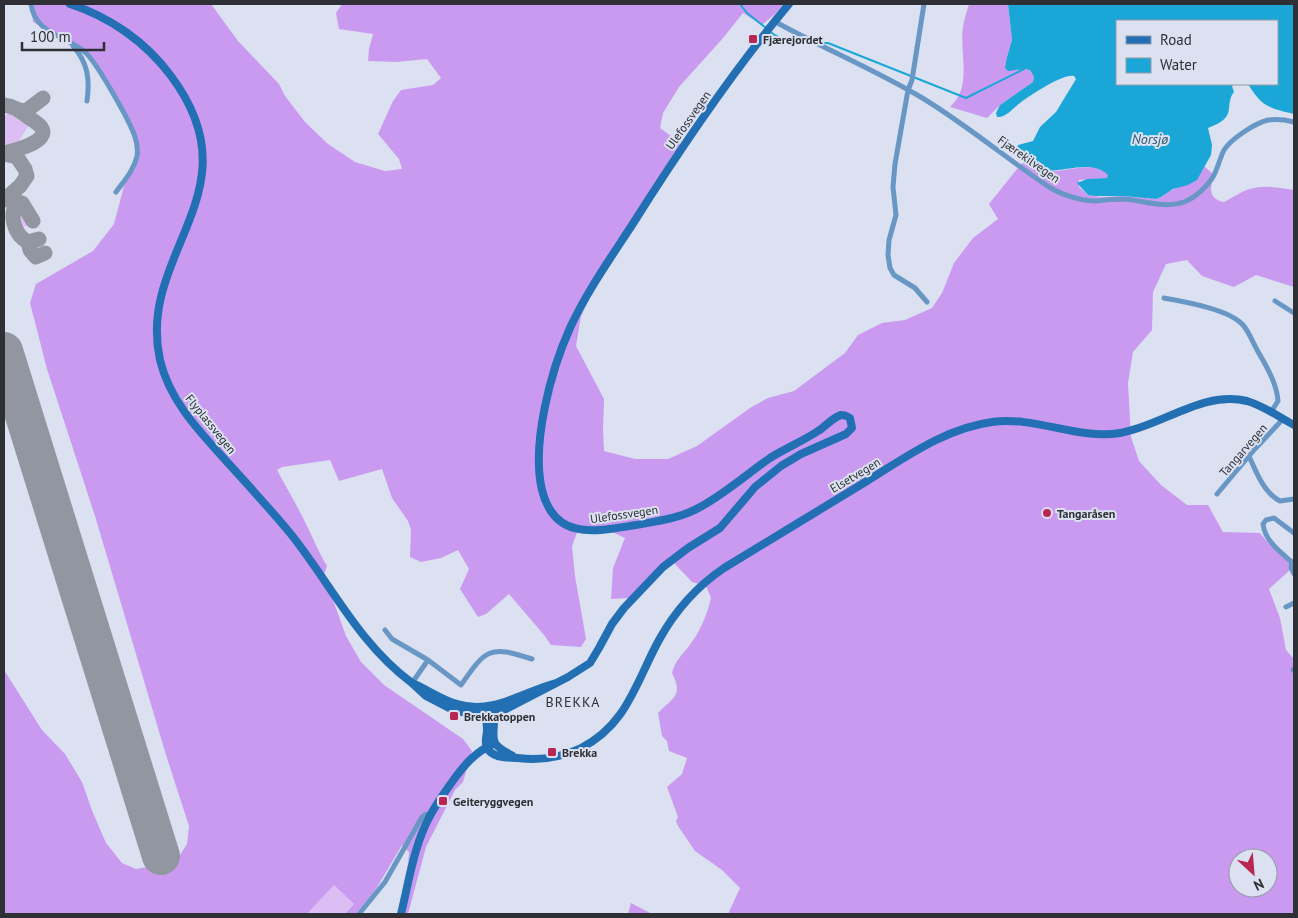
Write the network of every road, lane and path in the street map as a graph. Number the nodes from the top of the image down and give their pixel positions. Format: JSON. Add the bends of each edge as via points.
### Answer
{"nodes":[{"id":1,"x":31,"y":4,"type":"edge"},
{"id":2,"x":70,"y":4,"type":"edge"},
{"id":3,"x":789,"y":4,"type":"edge"},
{"id":4,"x":924,"y":4,"type":"edge"},
{"id":5,"x":774,"y":22,"type":"junction"},
{"id":6,"x":70,"y":42,"type":"junction"},
{"id":7,"x":908,"y":90,"type":"junction"},
{"id":8,"x":88,"y":101,"type":"dead end"},
{"id":9,"x":1294,"y":122,"type":"edge"},
{"id":10,"x":116,"y":192,"type":"dead end"},
{"id":11,"x":1164,"y":298,"type":"dead end"},
{"id":12,"x":1275,"y":301,"type":"dead end"},
{"id":13,"x":927,"y":302,"type":"dead end"},
{"id":14,"x":1294,"y":313,"type":"edge"},
{"id":15,"x":1271,"y":412,"type":"junction"},
{"id":16,"x":1283,"y":419,"type":"junction"},
{"id":17,"x":1294,"y":425,"type":"edge"},
{"id":18,"x":1249,"y":456,"type":"junction"},
{"id":19,"x":1217,"y":494,"type":"dead end"},
{"id":20,"x":1294,"y":499,"type":"edge"},
{"id":21,"x":1294,"y":534,"type":"edge"},
{"id":22,"x":1293,"y":563,"type":"edge"},
{"id":23,"x":1294,"y":574,"type":"edge"},
{"id":24,"x":1294,"y":603,"type":"edge"},
{"id":25,"x":1286,"y":607,"type":"dead end"},
{"id":26,"x":384,"y":630,"type":"dead end"},
{"id":27,"x":532,"y":659,"type":"dead end"},
{"id":28,"x":428,"y":660,"type":"junction"},
{"id":29,"x":412,"y":682,"type":"junction"},
{"id":30,"x":490,"y":712,"type":"junction"},
{"id":31,"x":495,"y":743,"type":"junction"},
{"id":32,"x":487,"y":747,"type":"junction"},
{"id":33,"x":517,"y":758,"type":"junction"},
{"id":34,"x":430,"y":815,"type":"junction"},
{"id":35,"x":359,"y":914,"type":"edge"},
{"id":36,"x":401,"y":914,"type":"edge"}],
"edges":[{"from":1,"to":6,"type":"street","via":[[35,20]]},
{"from":2,"to":29,"type":"main road","name":"Flyplassvegen","via":[[109,21],[152,54],[184,93],[199,128],[203,157],[200,189],[164,288],[158,321],[158,350],[171,390],[190,420],[291,535],[362,636]]},
{"from":3,"to":5,"type":"main road","name":"Ulefossvegen"},
{"from":4,"to":7,"type":"street"},
{"from":5,"to":7,"type":"street","name":"Fjærekilvegen"},
{"from":5,"to":30,"type":"main road","name":"Ulefossvegen","via":[[703,116],[575,317],[547,397],[540,445],[542,489],[558,519],[579,530],[666,520],[702,506],[724,493],[769,459],[839,416],[850,418],[852,428],[846,434],[791,459],[761,482],[720,528],[678,554],[650,579],[612,624],[590,663],[526,700]]},
{"from":6,"to":8,"type":"street","via":[[86,65]]},
{"from":6,"to":10,"type":"street","via":[[93,62],[135,136],[137,146],[133,167]]},
{"from":7,"to":9,"type":"street","name":"Fjærekilvegen","via":[[1049,187],[1091,200],[1182,203],[1193,198],[1212,178],[1225,150],[1234,140],[1266,120]]},
{"from":7,"to":13,"type":"street","via":[[895,164],[896,215],[888,255],[894,275],[915,288]]},
{"from":11,"to":15,"type":"street","via":[[1198,305],[1242,324],[1265,363],[1275,388],[1278,401]]},
{"from":12,"to":14,"type":"street"},
{"from":15,"to":16,"type":"main road","name":"Elsetvegen"},
{"from":15,"to":33,"type":"main road","name":"Elsetvegen","via":[[1248,402],[1223,400],[1114,434],[1092,434],[1028,422],[1003,421],[946,435],[701,585],[672,618],[624,710],[602,735],[554,758]]},
{"from":16,"to":17,"type":"main road","name":"Elsetvegen"},
{"from":16,"to":18,"type":"street","name":"Tangarvegen"},
{"from":18,"to":19,"type":"street","name":"Tangarvegen"},
{"from":18,"to":20,"type":"street","via":[[1264,486],[1274,497],[1280,501]]},
{"from":21,"to":22,"type":"street","via":[[1274,518],[1263,524],[1270,541]]},
{"from":22,"to":23,"type":"street"},
{"from":24,"to":25,"type":"street"},
{"from":26,"to":28,"type":"street","via":[[392,639]]},
{"from":27,"to":28,"type":"street","via":[[504,652],[489,653],[478,659],[461,685]]},
{"from":28,"to":29,"type":"street"},
{"from":29,"to":30,"type":"main road","name":"Flyplassvegen","via":[[458,705]]},
{"from":30,"to":31,"type":"main road"},
{"from":30,"to":32,"type":"main road"},
{"from":31,"to":32,"type":"main road"},
{"from":31,"to":33,"type":"main road","name":"Elsetvegen","via":[[500,750]]},
{"from":32,"to":33,"type":"main road","name":"Elsetvegen","via":[[497,756]]},
{"from":32,"to":34,"type":"main road","via":[[470,759]]},
{"from":34,"to":35,"type":"street","via":[[422,817],[385,882]]},
{"from":34,"to":36,"type":"main road","via":[[417,846]]}]}
